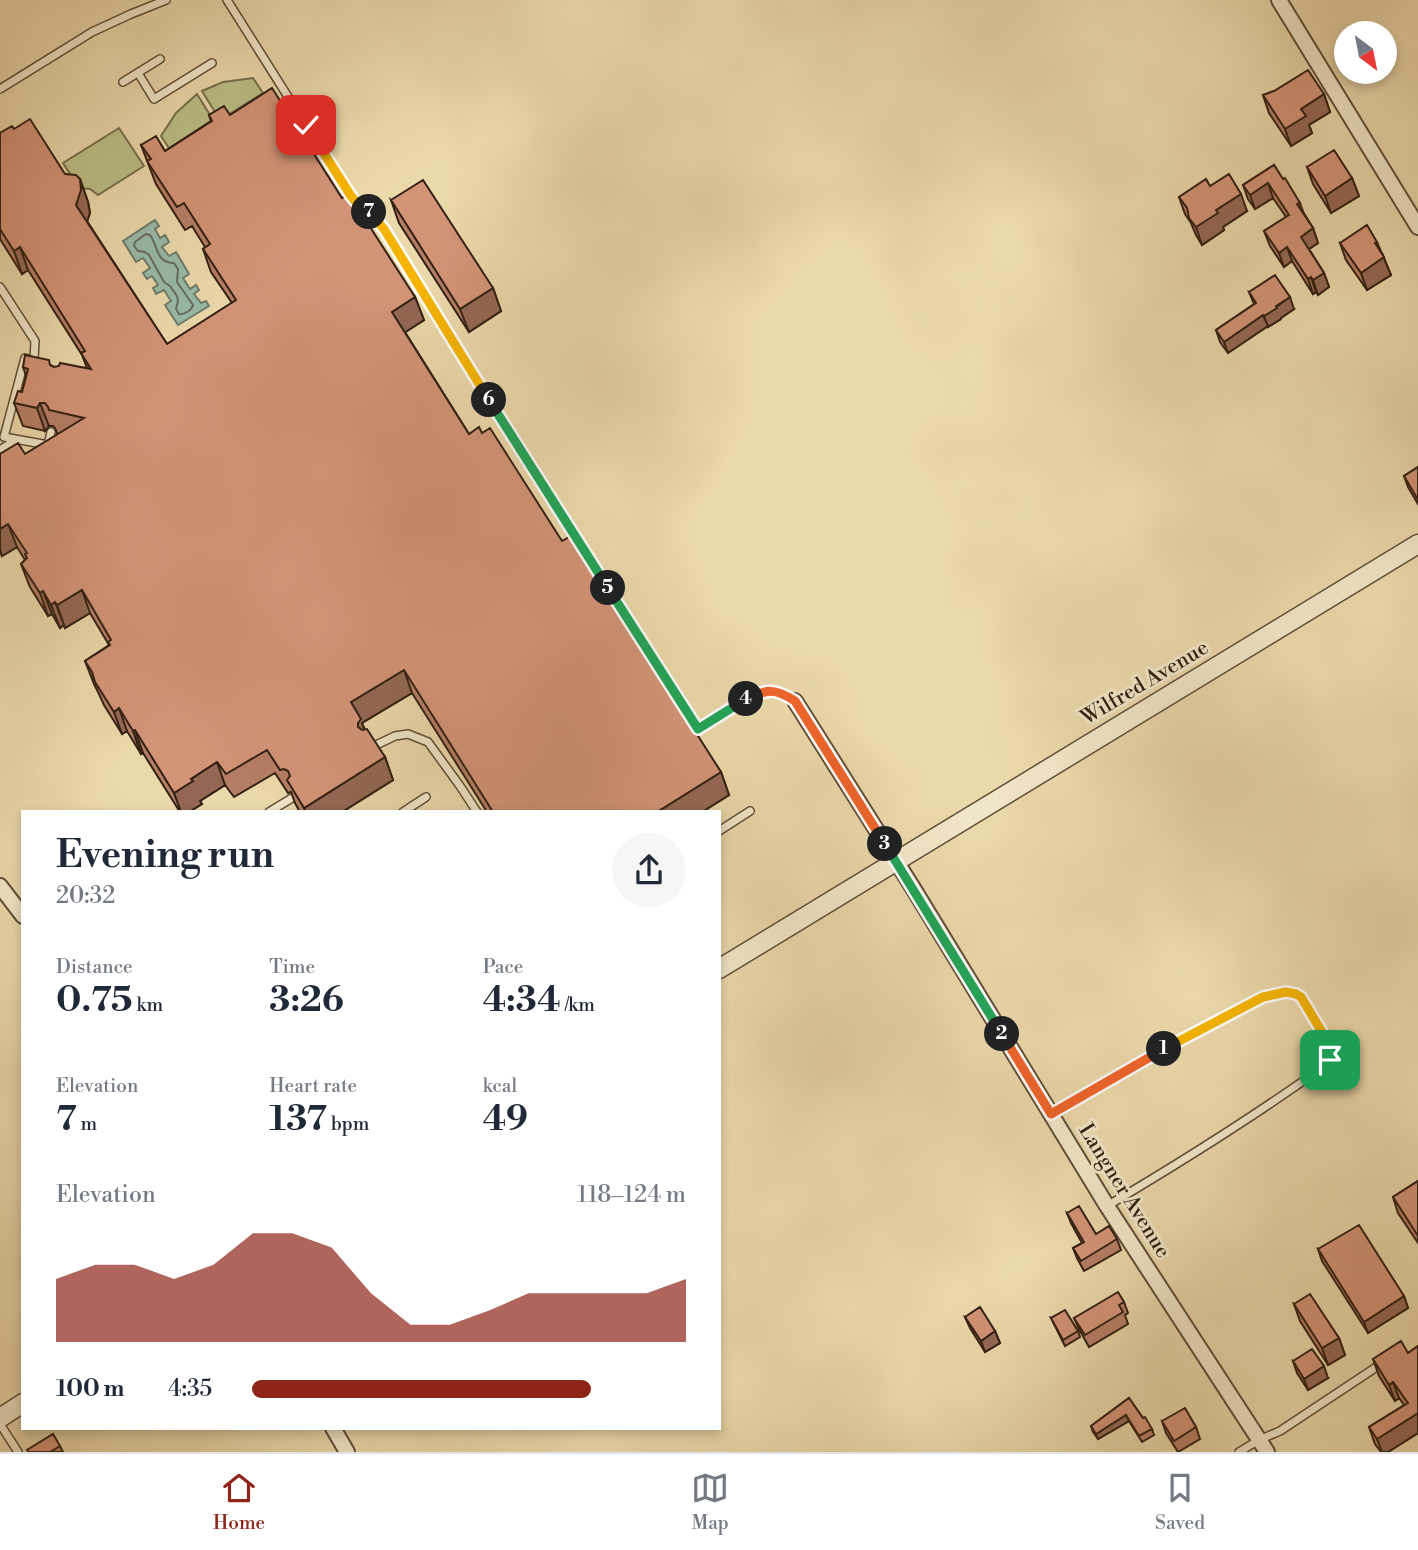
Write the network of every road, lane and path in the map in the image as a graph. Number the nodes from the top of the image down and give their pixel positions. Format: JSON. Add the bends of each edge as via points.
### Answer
{"nodes":[{"id":1,"x":166,"y":0,"type":"edge"},
{"id":2,"x":227,"y":0,"type":"edge"},
{"id":3,"x":1279,"y":0,"type":"edge"},
{"id":4,"x":160,"y":59,"type":"dead end"},
{"id":5,"x":212,"y":63,"type":"dead end"},
{"id":6,"x":138,"y":73,"type":"junction"},
{"id":7,"x":123,"y":82,"type":"dead end"},
{"id":8,"x":0,"y":89,"type":"edge"},
{"id":9,"x":1418,"y":227,"type":"edge"},
{"id":10,"x":0,"y":286,"type":"edge"},
{"id":11,"x":34,"y":360,"type":"junction"},
{"id":12,"x":45,"y":362,"type":"edge"},
{"id":13,"x":51,"y":432,"type":"dead end"},
{"id":14,"x":16,"y":440,"type":"junction"},
{"id":15,"x":0,"y":450,"type":"edge"},
{"id":16,"x":1418,"y":544,"type":"edge"},
{"id":17,"x":795,"y":701,"type":"joint"},
{"id":18,"x":372,"y":747,"type":"edge"},
{"id":19,"x":426,"y":797,"type":"dead end"},
{"id":20,"x":292,"y":798,"type":"edge"},
{"id":21,"x":272,"y":810,"type":"edge"},
{"id":22,"x":406,"y":810,"type":"edge"},
{"id":23,"x":476,"y":810,"type":"edge"},
{"id":24,"x":750,"y":811,"type":"dead end"},
{"id":25,"x":721,"y":830,"type":"edge"},
{"id":26,"x":896,"y":860,"type":"junction"},
{"id":27,"x":0,"y":886,"type":"edge"},
{"id":28,"x":21,"y":913,"type":"edge"},
{"id":29,"x":721,"y":968,"type":"edge"},
{"id":30,"x":1051,"y":1114,"type":"junction"},
{"id":31,"x":1107,"y":1206,"type":"junction"},
{"id":32,"x":1385,"y":1361,"type":"edge"},
{"id":33,"x":21,"y":1404,"type":"edge"},
{"id":34,"x":0,"y":1418,"type":"edge"},
{"id":35,"x":0,"y":1424,"type":"edge"},
{"id":36,"x":334,"y":1430,"type":"edge"},
{"id":37,"x":1263,"y":1446,"type":"edge"},
{"id":38,"x":18,"y":1452,"type":"edge"},
{"id":39,"x":347,"y":1452,"type":"edge"},
{"id":40,"x":1239,"y":1452,"type":"edge"}],
"edges":[{"from":1,"to":8,"type":"lane","via":[[92,32]]},
{"from":2,"to":17,"type":"lane","via":[[345,187],[384,229],[698,729],[762,692],[781,692]]},
{"from":3,"to":9,"type":"street"},
{"from":4,"to":6,"type":"lane"},
{"from":5,"to":6,"type":"lane","via":[[154,99]]},
{"from":6,"to":7,"type":"lane"},
{"from":10,"to":11,"type":"lane","via":[[35,341]]},
{"from":11,"to":12,"type":"lane"},
{"from":11,"to":14,"type":"lane","via":[[24,358],[4,437]]},
{"from":13,"to":14,"type":"lane","via":[[48,445]]},
{"from":14,"to":15,"type":"lane"},
{"from":16,"to":26,"type":"street","name":"Wilfred Avenue"},
{"from":17,"to":26,"type":"street","name":"Langner Avenue"},
{"from":18,"to":23,"type":"lane","via":[[408,734],[428,742]]},
{"from":19,"to":22,"type":"lane"},
{"from":20,"to":21,"type":"lane"},
{"from":24,"to":25,"type":"lane"},
{"from":26,"to":29,"type":"street","name":"Wilfred Avenue"},
{"from":26,"to":30,"type":"street","name":"Langner Avenue"},
{"from":27,"to":28,"type":"street"},
{"from":30,"to":31,"type":"street","name":"Langner Avenue"},
{"from":30,"to":31,"type":"lane","via":[[1263,997],[1286,992],[1301,997],[1327,1038],[1332,1051],[1329,1062],[1237,1126]]},
{"from":31,"to":37,"type":"street","name":"Langner Avenue"},
{"from":32,"to":37,"type":"lane"},
{"from":33,"to":34,"type":"street"},
{"from":35,"to":38,"type":"lane"},
{"from":36,"to":39,"type":"street"},
{"from":37,"to":40,"type":"lane"}]}
